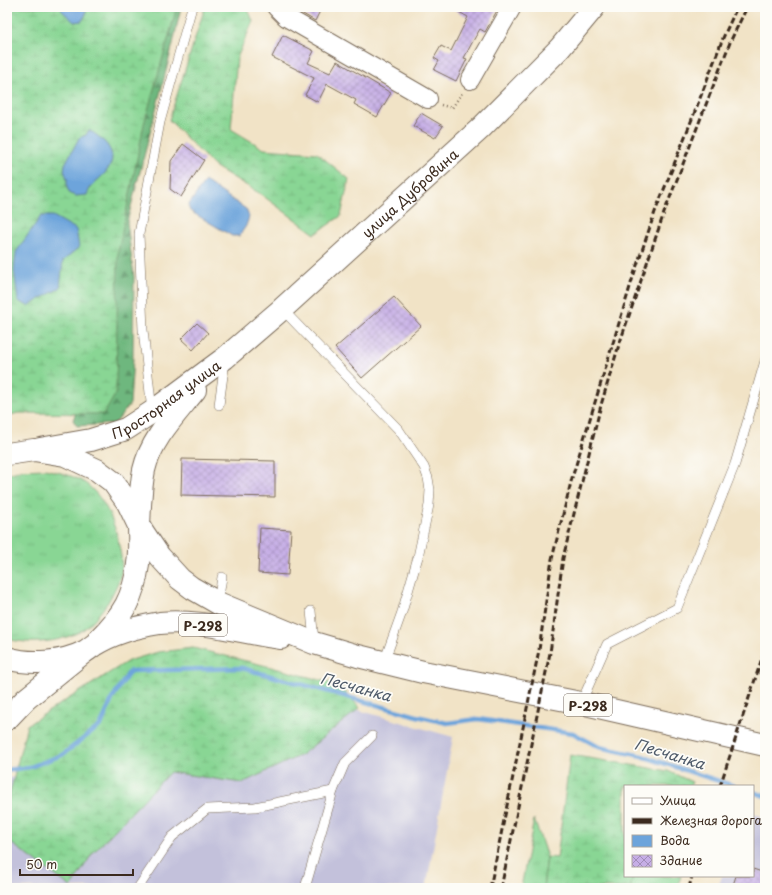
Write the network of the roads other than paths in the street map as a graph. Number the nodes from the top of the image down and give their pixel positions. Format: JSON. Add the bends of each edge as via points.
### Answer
{"nodes":[{"id":1,"x":192,"y":7,"type":"edge"},
{"id":2,"x":276,"y":7,"type":"edge"},
{"id":3,"x":512,"y":7,"type":"edge"},
{"id":4,"x":594,"y":7,"type":"edge"},
{"id":5,"x":470,"y":80,"type":"road end"},
{"id":6,"x":428,"y":99,"type":"road end"},
{"id":7,"x":282,"y":309,"type":"junction"},
{"id":8,"x":765,"y":362,"type":"edge"},
{"id":9,"x":219,"y":363,"type":"junction"},
{"id":10,"x":219,"y":405,"type":"dead end"},
{"id":11,"x":152,"y":412,"type":"junction"},
{"id":12,"x":34,"y":450,"type":"junction"},
{"id":13,"x":7,"y":454,"type":"edge"},
{"id":14,"x":139,"y":526,"type":"junction"},
{"id":15,"x":222,"y":577,"type":"dead end"},
{"id":16,"x":218,"y":603,"type":"junction"},
{"id":17,"x":311,"y":612,"type":"dead end"},
{"id":18,"x":314,"y":643,"type":"junction"},
{"id":19,"x":90,"y":648,"type":"junction"},
{"id":20,"x":7,"y":658,"type":"edge"},
{"id":21,"x":384,"y":662,"type":"junction"},
{"id":22,"x":580,"y":703,"type":"junction"},
{"id":23,"x":7,"y":719,"type":"edge"},
{"id":24,"x":372,"y":736,"type":"dead end"},
{"id":25,"x":765,"y":746,"type":"edge"},
{"id":26,"x":333,"y":791,"type":"junction"},
{"id":27,"x":138,"y":888,"type":"edge"},
{"id":28,"x":305,"y":888,"type":"edge"}],
"edges":[{"from":1,"to":11,"type":"lane","via":[[160,122],[139,234],[143,330]]},
{"from":2,"to":6,"type":"street","via":[[286,17]]},
{"from":3,"to":5,"type":"street"},
{"from":4,"to":7,"type":"main road","name":"улица Дубровина","via":[[560,48],[482,128]]},
{"from":7,"to":9,"type":"main road","name":"улица Дубровина"},
{"from":7,"to":21,"type":"lane","via":[[399,430],[424,467],[428,478],[429,505],[418,557]]},
{"from":8,"to":22,"type":"lane","via":[[735,464],[677,608],[607,644]]},
{"from":9,"to":10,"type":"lane"},
{"from":9,"to":11,"type":"main road","name":"Просторная улица"},
{"from":9,"to":14,"type":"main road","name":"Просторная улица","via":[[153,446],[144,470]]},
{"from":11,"to":12,"type":"main road","name":"Просторная улица","via":[[126,429],[111,434]]},
{"from":12,"to":13,"type":"main road","number":"Р-298"},
{"from":12,"to":14,"type":"main road","number":"Р-298","via":[[65,455],[98,470],[113,482],[128,502]]},
{"from":14,"to":16,"type":"main road","number":"Р-298","via":[[159,556],[180,579]]},
{"from":14,"to":19,"type":"main road","number":"Р-298","via":[[140,550],[134,586],[118,618]]},
{"from":15,"to":16,"type":"lane"},
{"from":16,"to":18,"type":"main road","number":"Р-298"},
{"from":17,"to":18,"type":"lane"},
{"from":18,"to":19,"type":"main road","number":"Р-298","via":[[181,622],[160,623],[122,632]]},
{"from":18,"to":21,"type":"main road","number":"Р-298"},
{"from":19,"to":20,"type":"main road","number":"Р-298","via":[[52,661],[25,662]]},
{"from":19,"to":23,"type":"main road","via":[[26,699]]},
{"from":21,"to":22,"type":"main road","number":"Р-298"},
{"from":22,"to":25,"type":"main road","number":"Р-298"},
{"from":24,"to":26,"type":"lane","via":[[345,763]]},
{"from":26,"to":27,"type":"lane","via":[[255,807],[207,809],[172,837]]},
{"from":26,"to":28,"type":"lane"}]}
